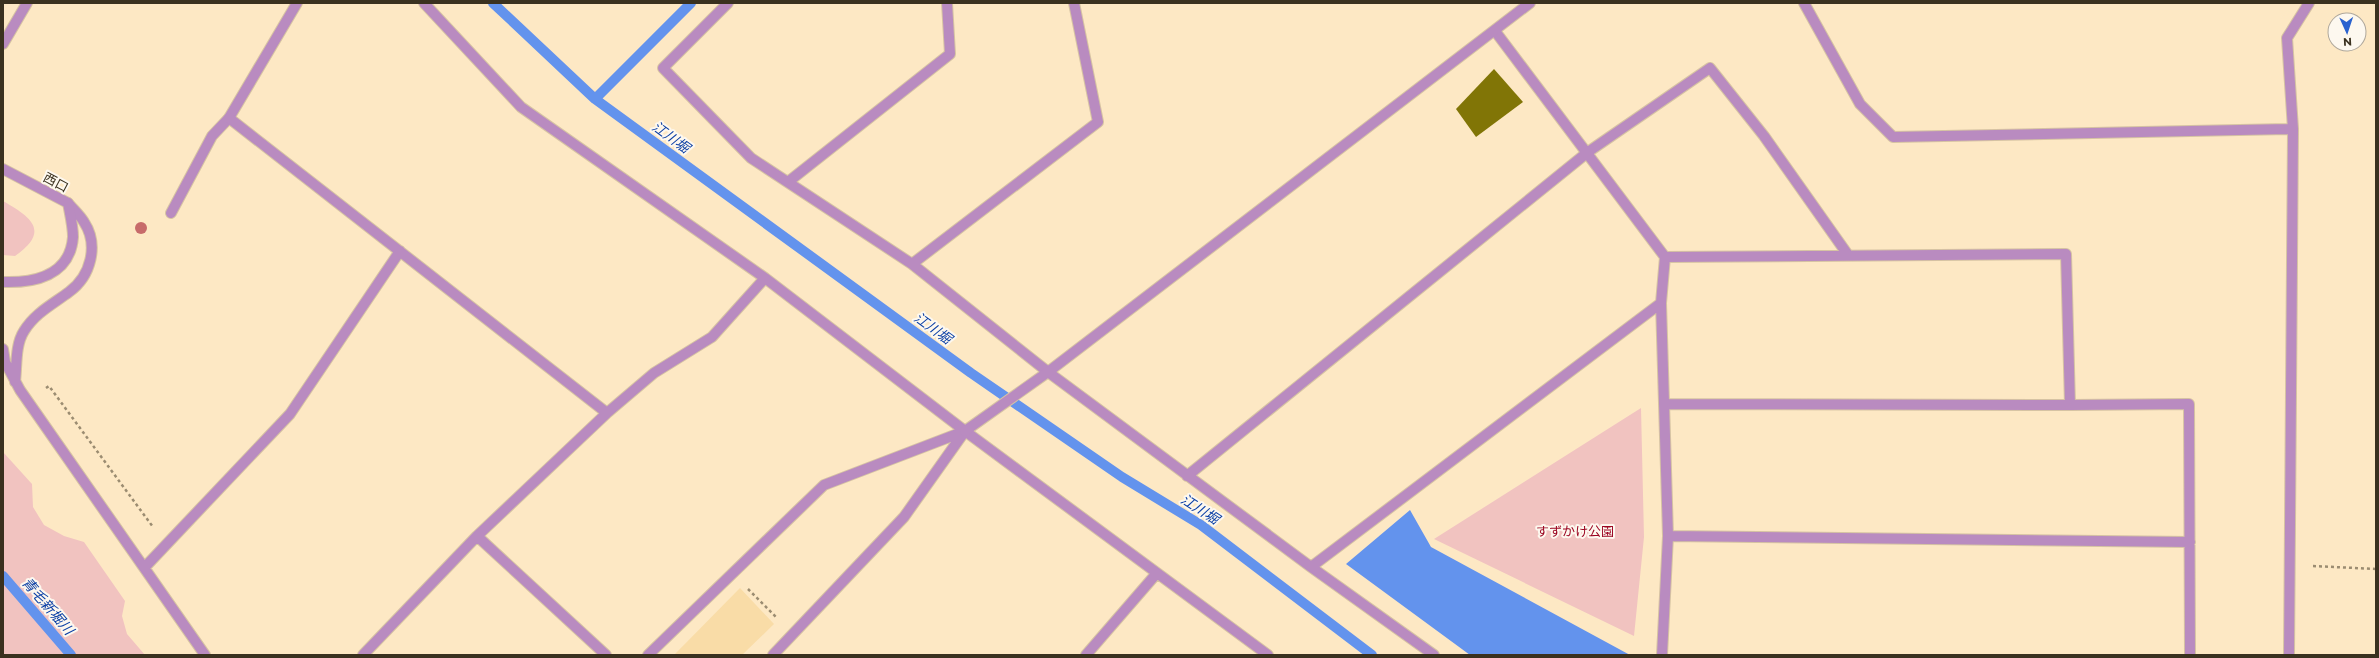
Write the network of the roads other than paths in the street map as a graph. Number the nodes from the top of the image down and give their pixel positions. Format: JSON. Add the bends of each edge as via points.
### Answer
{"nodes":[{"id":1,"x":27,"y":3,"type":"edge"},
{"id":2,"x":297,"y":3,"type":"edge"},
{"id":3,"x":728,"y":3,"type":"edge"},
{"id":4,"x":947,"y":3,"type":"edge"},
{"id":5,"x":1074,"y":3,"type":"edge"},
{"id":6,"x":1530,"y":3,"type":"edge"},
{"id":7,"x":1804,"y":3,"type":"edge"},
{"id":8,"x":2309,"y":3,"type":"edge"},
{"id":9,"x":429,"y":5,"type":"edge"},
{"id":10,"x":1494,"y":31,"type":"junction"},
{"id":11,"x":3,"y":44,"type":"edge"},
{"id":12,"x":229,"y":118,"type":"junction"},
{"id":13,"x":2293,"y":129,"type":"junction"},
{"id":14,"x":1588,"y":152,"type":"junction"},
{"id":15,"x":3,"y":169,"type":"edge"},
{"id":16,"x":788,"y":182,"type":"junction"},
{"id":17,"x":68,"y":203,"type":"junction"},
{"id":18,"x":171,"y":213,"type":"dead end"},
{"id":19,"x":400,"y":250,"type":"junction"},
{"id":20,"x":1848,"y":255,"type":"junction"},
{"id":21,"x":1665,"y":257,"type":"junction"},
{"id":22,"x":912,"y":264,"type":"junction"},
{"id":23,"x":765,"y":278,"type":"junction"},
{"id":24,"x":3,"y":282,"type":"edge"},
{"id":25,"x":1661,"y":303,"type":"junction"},
{"id":26,"x":3,"y":349,"type":"edge"},
{"id":27,"x":1048,"y":372,"type":"junction"},
{"id":28,"x":15,"y":382,"type":"junction"},
{"id":29,"x":1664,"y":404,"type":"junction"},
{"id":30,"x":2070,"y":405,"type":"junction"},
{"id":31,"x":607,"y":413,"type":"junction"},
{"id":32,"x":965,"y":431,"type":"junction"},
{"id":33,"x":1187,"y":476,"type":"junction"},
{"id":34,"x":477,"y":536,"type":"junction"},
{"id":35,"x":1668,"y":536,"type":"junction"},
{"id":36,"x":2190,"y":542,"type":"junction"},
{"id":37,"x":145,"y":567,"type":"junction"},
{"id":38,"x":1311,"y":567,"type":"junction"},
{"id":39,"x":1157,"y":573,"type":"junction"},
{"id":40,"x":365,"y":654,"type":"edge"},
{"id":41,"x":205,"y":655,"type":"edge"},
{"id":42,"x":606,"y":655,"type":"edge"},
{"id":43,"x":648,"y":655,"type":"edge"},
{"id":44,"x":773,"y":655,"type":"edge"},
{"id":45,"x":1086,"y":655,"type":"edge"},
{"id":46,"x":1268,"y":655,"type":"edge"},
{"id":47,"x":1434,"y":655,"type":"edge"},
{"id":48,"x":1662,"y":655,"type":"edge"},
{"id":49,"x":2190,"y":655,"type":"edge"},
{"id":50,"x":2289,"y":655,"type":"edge"}],
"edges":[{"from":1,"to":11,"type":"street"},
{"from":2,"to":12,"type":"street"},
{"from":3,"to":16,"type":"street","via":[[663,68],[751,158]]},
{"from":4,"to":16,"type":"street","via":[[950,54]]},
{"from":5,"to":22,"type":"street","via":[[1098,122]]},
{"from":6,"to":10,"type":"street"},
{"from":7,"to":13,"type":"street","via":[[1860,104],[1893,137]]},
{"from":8,"to":13,"type":"street","via":[[2287,38]]},
{"from":9,"to":23,"type":"street","via":[[520,107]]},
{"from":10,"to":14,"type":"street"},
{"from":10,"to":27,"type":"street"},
{"from":12,"to":18,"type":"street","via":[[212,136]]},
{"from":12,"to":19,"type":"street"},
{"from":13,"to":50,"type":"street"},
{"from":14,"to":20,"type":"street","via":[[1710,68],[1764,136]]},
{"from":14,"to":21,"type":"street"},
{"from":14,"to":33,"type":"street"},
{"from":15,"to":17,"type":"street","name":"西口"},
{"from":16,"to":22,"type":"street"},
{"from":17,"to":24,"type":"street","name":"西口","via":[[72,237],[68,254],[60,266],[39,280],[24,283]]},
{"from":17,"to":28,"type":"street","via":[[84,222],[91,240],[91,261],[80,281],[70,292],[41,311],[24,330],[18,345]]},
{"from":19,"to":31,"type":"street"},
{"from":19,"to":37,"type":"street","via":[[290,414]]},
{"from":20,"to":21,"type":"street"},
{"from":20,"to":30,"type":"street","via":[[2066,254]]},
{"from":21,"to":25,"type":"street"},
{"from":22,"to":27,"type":"street"},
{"from":23,"to":31,"type":"street","via":[[712,337],[654,373]]},
{"from":23,"to":32,"type":"street"},
{"from":25,"to":29,"type":"street"},
{"from":25,"to":38,"type":"street"},
{"from":26,"to":28,"type":"street","via":[[5,362]]},
{"from":27,"to":32,"type":"street"},
{"from":27,"to":33,"type":"street"},
{"from":28,"to":37,"type":"street"},
{"from":29,"to":30,"type":"street"},
{"from":29,"to":35,"type":"street"},
{"from":30,"to":36,"type":"street","via":[[2189,404]]},
{"from":31,"to":34,"type":"street"},
{"from":32,"to":39,"type":"street"},
{"from":32,"to":43,"type":"street","via":[[824,485]]},
{"from":32,"to":44,"type":"street","via":[[904,517]]},
{"from":33,"to":38,"type":"street"},
{"from":34,"to":40,"type":"street"},
{"from":34,"to":42,"type":"street"},
{"from":35,"to":36,"type":"street"},
{"from":35,"to":48,"type":"street"},
{"from":36,"to":49,"type":"street"},
{"from":37,"to":41,"type":"street"},
{"from":38,"to":47,"type":"street"},
{"from":39,"to":45,"type":"street"},
{"from":39,"to":46,"type":"street"}]}
